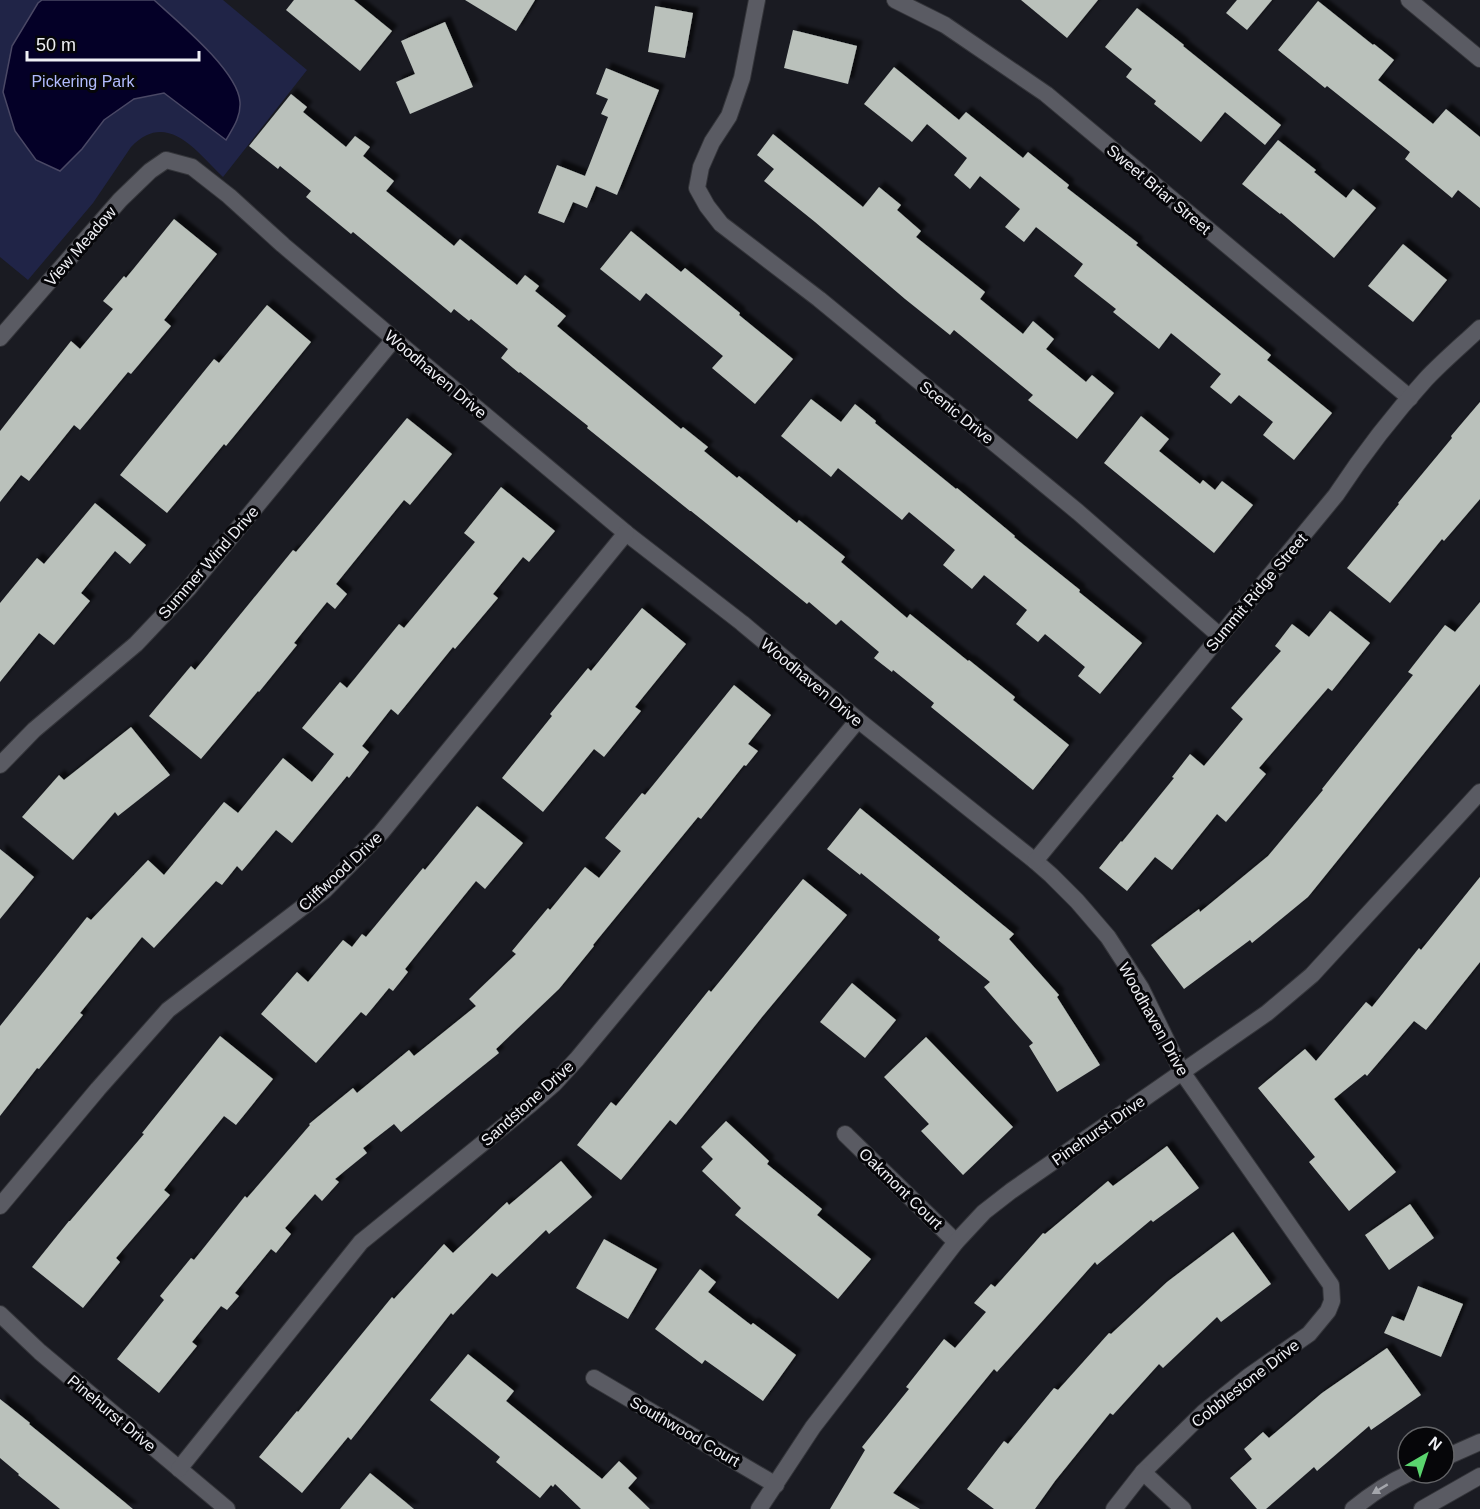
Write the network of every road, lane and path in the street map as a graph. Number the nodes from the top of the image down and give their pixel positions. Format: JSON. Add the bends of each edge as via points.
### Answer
{"nodes":[{"id":1,"x":757,"y":0,"type":"edge"},
{"id":2,"x":895,"y":0,"type":"edge"},
{"id":3,"x":1409,"y":0,"type":"edge"},
{"id":4,"x":1480,"y":59,"type":"edge"},
{"id":5,"x":166,"y":160,"type":"joint"},
{"id":6,"x":1480,"y":328,"type":"edge"},
{"id":7,"x":0,"y":338,"type":"edge"},
{"id":8,"x":394,"y":339,"type":"junction"},
{"id":9,"x":1410,"y":398,"type":"junction"},
{"id":10,"x":626,"y":533,"type":"junction"},
{"id":11,"x":1220,"y":636,"type":"junction"},
{"id":12,"x":858,"y":720,"type":"junction"},
{"id":13,"x":0,"y":765,"type":"edge"},
{"id":14,"x":1480,"y":792,"type":"edge"},
{"id":15,"x":1035,"y":861,"type":"junction"},
{"id":16,"x":1182,"y":1072,"type":"junction"},
{"id":17,"x":845,"y":1134,"type":"dead end"},
{"id":18,"x":0,"y":1206,"type":"edge"},
{"id":19,"x":957,"y":1242,"type":"junction"},
{"id":20,"x":1328,"y":1311,"type":"joint"},
{"id":21,"x":0,"y":1314,"type":"edge"},
{"id":22,"x":594,"y":1378,"type":"dead end"},
{"id":23,"x":1480,"y":1442,"type":"edge"},
{"id":24,"x":1456,"y":1453,"type":"edge"},
{"id":25,"x":179,"y":1469,"type":"junction"},
{"id":26,"x":1143,"y":1472,"type":"junction"},
{"id":27,"x":1480,"y":1476,"type":"edge"},
{"id":28,"x":1396,"y":1480,"type":"edge"},
{"id":29,"x":776,"y":1485,"type":"junction"},
{"id":30,"x":227,"y":1509,"type":"edge"},
{"id":31,"x":759,"y":1509,"type":"edge"},
{"id":32,"x":1114,"y":1509,"type":"edge"},
{"id":33,"x":1183,"y":1509,"type":"edge"},
{"id":34,"x":1353,"y":1509,"type":"edge"},
{"id":35,"x":1422,"y":1509,"type":"edge"}],
"edges":[{"from":1,"to":11,"type":"street","name":"Scenic Drive","via":[[742,78],[729,116],[701,167],[697,188],[707,206],[721,224],[819,299],[1060,497]]},
{"from":2,"to":9,"type":"street","name":"Sweet Briar Street","via":[[945,25],[1046,94]]},
{"from":3,"to":4,"type":"street"},
{"from":5,"to":7,"type":"street","name":"View Meadow","via":[[120,200]]},
{"from":5,"to":8,"type":"street","name":"Woodhaven Drive","via":[[192,167],[201,174]]},
{"from":6,"to":9,"type":"street","name":"Summit Ridge Street"},
{"from":8,"to":10,"type":"street","name":"Woodhaven Drive"},
{"from":8,"to":13,"type":"street","name":"Summer Wind Drive","via":[[189,588],[136,644],[34,730]]},
{"from":9,"to":11,"type":"street","name":"Summit Ridge Street"},
{"from":10,"to":12,"type":"street","name":"Woodhaven Drive"},
{"from":10,"to":18,"type":"street","name":"Cliffwood Drive","via":[[381,833],[324,890],[168,1010]]},
{"from":11,"to":15,"type":"street","name":"Summit Ridge Street"},
{"from":12,"to":15,"type":"street","name":"Woodhaven Drive"},
{"from":12,"to":25,"type":"street","name":"Sandstone Drive","via":[[577,1059],[531,1104],[361,1242]]},
{"from":14,"to":16,"type":"street","name":"Pinehurst Drive","via":[[1312,975],[1267,1013]]},
{"from":15,"to":16,"type":"street","name":"Woodhaven Drive","via":[[1108,937],[1141,988]]},
{"from":16,"to":19,"type":"street","name":"Pinehurst Drive","via":[[1011,1191],[984,1212]]},
{"from":16,"to":20,"type":"street","name":"Woodhaven Drive","via":[[1331,1285]]},
{"from":17,"to":19,"type":"street","name":"Oakmont Court"},
{"from":19,"to":29,"type":"street","name":"Pinehurst Drive","via":[[813,1427]]},
{"from":20,"to":26,"type":"street","name":"Cobblestone Drive","via":[[1309,1334],[1204,1412]]},
{"from":21,"to":25,"type":"street","name":"Pinehurst Drive"},
{"from":22,"to":29,"type":"street","name":"Southwood Court"},
{"from":23,"to":24,"type":"street"},
{"from":25,"to":30,"type":"street","name":"Pinehurst Drive"},
{"from":26,"to":32,"type":"street","name":"Cobblestone Drive"},
{"from":26,"to":33,"type":"street"},
{"from":27,"to":35,"type":"street"},
{"from":28,"to":34,"type":"street","one_way":true},
{"from":29,"to":31,"type":"street","name":"Pinehurst Drive"}]}
